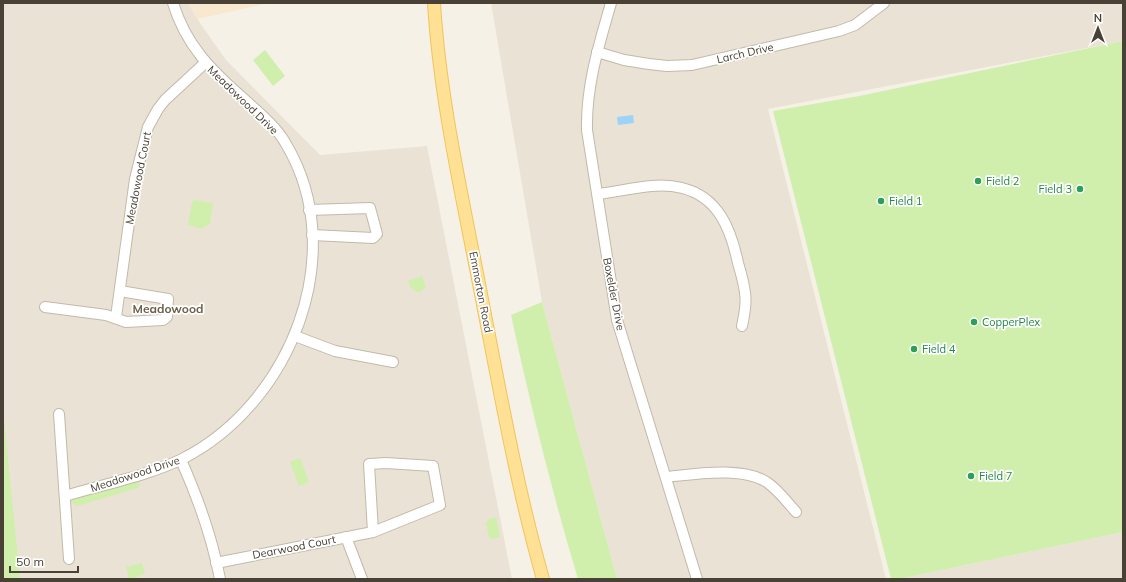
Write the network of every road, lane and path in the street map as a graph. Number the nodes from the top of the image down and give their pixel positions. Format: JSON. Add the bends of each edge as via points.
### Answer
{"nodes":[{"id":1,"x":173,"y":3,"type":"edge"},
{"id":2,"x":434,"y":3,"type":"edge"},
{"id":3,"x":611,"y":3,"type":"edge"},
{"id":4,"x":884,"y":3,"type":"edge"},
{"id":5,"x":597,"y":52,"type":"junction"},
{"id":6,"x":205,"y":63,"type":"junction"},
{"id":7,"x":598,"y":194,"type":"junction"},
{"id":8,"x":309,"y":210,"type":"junction"},
{"id":9,"x":312,"y":236,"type":"junction"},
{"id":10,"x":120,"y":291,"type":"junction"},
{"id":11,"x":45,"y":306,"type":"dead end"},
{"id":12,"x":116,"y":318,"type":"junction"},
{"id":13,"x":742,"y":326,"type":"dead end"},
{"id":14,"x":295,"y":336,"type":"junction"},
{"id":15,"x":393,"y":362,"type":"dead end"},
{"id":16,"x":59,"y":414,"type":"dead end"},
{"id":17,"x":181,"y":460,"type":"junction"},
{"id":18,"x":666,"y":476,"type":"junction"},
{"id":19,"x":65,"y":496,"type":"junction"},
{"id":20,"x":796,"y":512,"type":"dead end"},
{"id":21,"x":372,"y":532,"type":"junction"},
{"id":22,"x":346,"y":537,"type":"junction"},
{"id":23,"x":69,"y":559,"type":"dead end"},
{"id":24,"x":216,"y":563,"type":"junction"},
{"id":25,"x":220,"y":579,"type":"edge"},
{"id":26,"x":362,"y":579,"type":"edge"},
{"id":27,"x":543,"y":579,"type":"edge"},
{"id":28,"x":697,"y":579,"type":"edge"}],
"edges":[{"from":1,"to":6,"type":"street","name":"Meadowood Drive","via":[[183,30]]},
{"from":2,"to":27,"type":"main road","name":"Emmorton Road","via":[[438,58],[451,141],[514,459]]},
{"from":3,"to":5,"type":"street","name":"Boxelder Drive"},
{"from":4,"to":5,"type":"street","name":"Larch Drive","via":[[854,25],[839,31],[692,65],[649,64]]},
{"from":5,"to":7,"type":"street","name":"Boxelder Drive","via":[[587,112]]},
{"from":6,"to":8,"type":"street","name":"Meadowood Drive","via":[[279,134],[297,165]]},
{"from":6,"to":10,"type":"street","name":"Meadowood Court","via":[[165,100],[148,127],[135,179]]},
{"from":7,"to":13,"type":"street","via":[[665,186],[682,188],[708,201],[720,214],[733,239],[746,294]]},
{"from":7,"to":18,"type":"street","name":"Boxelder Drive","via":[[618,320]]},
{"from":8,"to":9,"type":"street","name":"Meadowood Drive"},
{"from":8,"to":9,"type":"street","via":[[370,208],[377,234],[373,238]]},
{"from":9,"to":14,"type":"street","name":"Meadowood Drive","via":[[309,291]]},
{"from":10,"to":12,"type":"street","name":"Meadowood Court"},
{"from":10,"to":12,"type":"street","via":[[168,299],[167,317],[164,320],[126,322]]},
{"from":11,"to":12,"type":"street"},
{"from":14,"to":15,"type":"street","via":[[335,351]]},
{"from":14,"to":17,"type":"street","name":"Meadowood Drive","via":[[279,367],[253,404],[212,441]]},
{"from":16,"to":19,"type":"street"},
{"from":17,"to":19,"type":"street","name":"Meadowood Drive"},
{"from":17,"to":24,"type":"street","via":[[199,500]]},
{"from":18,"to":20,"type":"street","via":[[729,473],[755,477],[768,483]]},
{"from":18,"to":28,"type":"street","name":"Boxelder Drive"},
{"from":19,"to":23,"type":"street"},
{"from":21,"to":21,"type":"street","name":"Dearwood Court","via":[[440,505],[433,466],[369,464]]},
{"from":21,"to":22,"type":"street","name":"Dearwood Court"},
{"from":22,"to":24,"type":"street","name":"Dearwood Court"},
{"from":22,"to":26,"type":"street"},
{"from":24,"to":25,"type":"street"}]}
